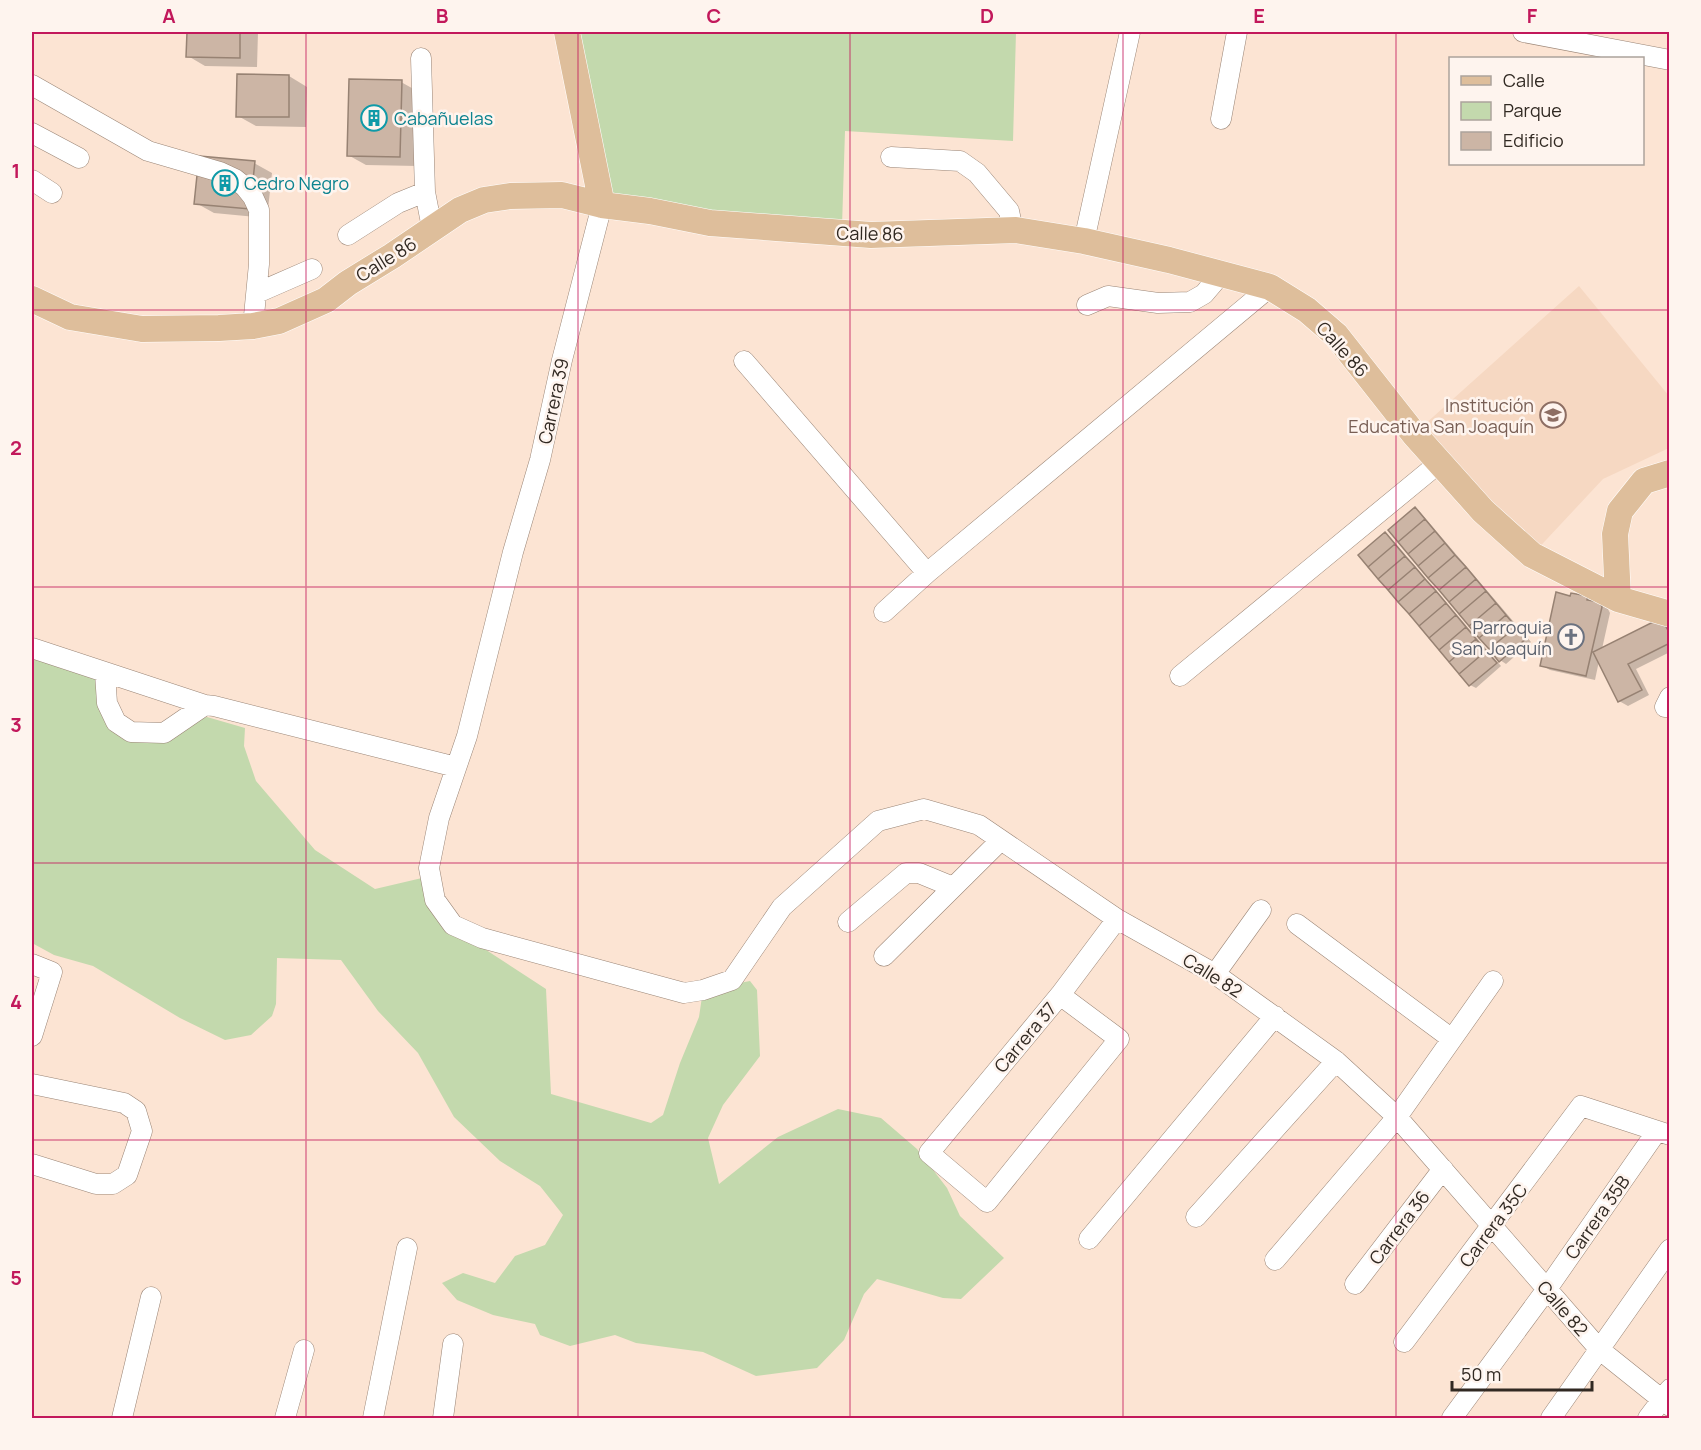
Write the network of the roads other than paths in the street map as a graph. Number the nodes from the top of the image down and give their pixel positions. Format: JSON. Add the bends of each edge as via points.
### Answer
{"nodes":[{"id":1,"x":567,"y":32,"type":"edge"},
{"id":2,"x":1130,"y":32,"type":"edge"},
{"id":3,"x":1237,"y":32,"type":"edge"},
{"id":4,"x":1523,"y":32,"type":"edge"},
{"id":5,"x":1609,"y":40,"type":"edge"},
{"id":6,"x":421,"y":58,"type":"dead end"},
{"id":7,"x":1670,"y":60,"type":"edge"},
{"id":8,"x":32,"y":85,"type":"edge"},
{"id":9,"x":1221,"y":119,"type":"dead end"},
{"id":10,"x":32,"y":133,"type":"edge"},
{"id":11,"x":891,"y":157,"type":"dead end"},
{"id":12,"x":79,"y":158,"type":"dead end"},
{"id":13,"x":32,"y":180,"type":"edge"},
{"id":14,"x":425,"y":192,"type":"junction"},
{"id":15,"x":52,"y":193,"type":"dead end"},
{"id":16,"x":602,"y":205,"type":"junction"},
{"id":17,"x":432,"y":228,"type":"junction"},
{"id":18,"x":1012,"y":230,"type":"junction"},
{"id":19,"x":348,"y":235,"type":"dead end"},
{"id":20,"x":1084,"y":241,"type":"junction"},
{"id":21,"x":312,"y":269,"type":"dead end"},
{"id":22,"x":1221,"y":274,"type":"junction"},
{"id":23,"x":1270,"y":287,"type":"junction"},
{"id":24,"x":257,"y":293,"type":"junction"},
{"id":25,"x":32,"y":299,"type":"edge"},
{"id":26,"x":1087,"y":305,"type":"dead end"},
{"id":27,"x":253,"y":326,"type":"junction"},
{"id":28,"x":744,"y":361,"type":"dead end"},
{"id":29,"x":1439,"y":463,"type":"junction"},
{"id":30,"x":1670,"y":473,"type":"edge"},
{"id":31,"x":927,"y":573,"type":"junction"},
{"id":32,"x":1618,"y":599,"type":"junction"},
{"id":33,"x":884,"y":612,"type":"dead end"},
{"id":34,"x":1670,"y":614,"type":"edge"},
{"id":35,"x":32,"y":648,"type":"edge"},
{"id":36,"x":105,"y":673,"type":"junction"},
{"id":37,"x":1180,"y":676,"type":"dead end"},
{"id":38,"x":205,"y":705,"type":"junction"},
{"id":39,"x":456,"y":767,"type":"junction"},
{"id":40,"x":1001,"y":840,"type":"junction"},
{"id":41,"x":953,"y":887,"type":"junction"},
{"id":42,"x":1261,"y":910,"type":"dead end"},
{"id":43,"x":1117,"y":919,"type":"junction"},
{"id":44,"x":848,"y":922,"type":"dead end"},
{"id":45,"x":1297,"y":924,"type":"dead end"},
{"id":46,"x":884,"y":956,"type":"dead end"},
{"id":47,"x":32,"y":964,"type":"edge"},
{"id":48,"x":1215,"y":974,"type":"junction"},
{"id":49,"x":1493,"y":981,"type":"dead end"},
{"id":50,"x":703,"y":990,"type":"joint"},
{"id":51,"x":1060,"y":995,"type":"junction"},
{"id":52,"x":1275,"y":1016,"type":"junction"},
{"id":53,"x":32,"y":1036,"type":"edge"},
{"id":54,"x":1452,"y":1039,"type":"junction"},
{"id":55,"x":1336,"y":1061,"type":"junction"},
{"id":56,"x":32,"y":1084,"type":"edge"},
{"id":57,"x":1397,"y":1117,"type":"junction"},
{"id":58,"x":1663,"y":1133,"type":"edge"},
{"id":59,"x":32,"y":1164,"type":"edge"},
{"id":60,"x":1443,"y":1169,"type":"junction"},
{"id":61,"x":1196,"y":1217,"type":"dead end"},
{"id":62,"x":1493,"y":1225,"type":"junction"},
{"id":63,"x":1089,"y":1239,"type":"dead end"},
{"id":64,"x":407,"y":1248,"type":"dead end"},
{"id":65,"x":1670,"y":1249,"type":"edge"},
{"id":66,"x":1275,"y":1260,"type":"dead end"},
{"id":67,"x":1355,"y":1284,"type":"dead end"},
{"id":68,"x":1547,"y":1289,"type":"junction"},
{"id":69,"x":151,"y":1297,"type":"dead end"},
{"id":70,"x":1404,"y":1342,"type":"dead end"},
{"id":71,"x":453,"y":1344,"type":"dead end"},
{"id":72,"x":304,"y":1350,"type":"dead end"},
{"id":73,"x":1600,"y":1350,"type":"junction"},
{"id":74,"x":1667,"y":1398,"type":"edge"},
{"id":75,"x":122,"y":1419,"type":"edge"},
{"id":76,"x":285,"y":1419,"type":"edge"},
{"id":77,"x":373,"y":1419,"type":"edge"},
{"id":78,"x":443,"y":1419,"type":"edge"},
{"id":79,"x":1452,"y":1419,"type":"edge"},
{"id":80,"x":1551,"y":1419,"type":"edge"},
{"id":81,"x":1648,"y":1419,"type":"edge"}],
"edges":[{"from":1,"to":16,"type":"main road","name":"Carrera 39"},
{"from":2,"to":20,"type":"street"},
{"from":3,"to":9,"type":"street"},
{"from":4,"to":5,"type":"street"},
{"from":5,"to":7,"type":"street"},
{"from":6,"to":14,"type":"street"},
{"from":8,"to":24,"type":"street","via":[[148,151],[220,172],[245,187],[259,210]]},
{"from":10,"to":12,"type":"street"},
{"from":11,"to":18,"type":"street","via":[[960,161],[977,173],[1009,211]]},
{"from":13,"to":15,"type":"street"},
{"from":14,"to":17,"type":"street"},
{"from":14,"to":19,"type":"street","via":[[398,203]]},
{"from":16,"to":17,"type":"main road","name":"Calle 86","via":[[562,195],[510,196],[484,200]]},
{"from":16,"to":18,"type":"main road","name":"Calle 86","via":[[710,223],[871,235]]},
{"from":16,"to":39,"type":"street","name":"Carrera 39","via":[[540,460]]},
{"from":17,"to":27,"type":"main road","name":"Calle 86","via":[[326,300],[279,321]]},
{"from":18,"to":20,"type":"main road","name":"Calle 86"},
{"from":20,"to":22,"type":"main road","name":"Calle 86"},
{"from":21,"to":24,"type":"street"},
{"from":22,"to":23,"type":"main road","name":"Calle 86"},
{"from":22,"to":26,"type":"street","via":[[1204,294],[1190,302],[1158,303],[1108,296]]},
{"from":23,"to":29,"type":"main road","name":"Calle 86","via":[[1336,335]]},
{"from":23,"to":31,"type":"street"},
{"from":24,"to":27,"type":"street"},
{"from":25,"to":27,"type":"main road","name":"Calle 86","via":[[70,317],[142,329]]},
{"from":28,"to":31,"type":"street"},
{"from":29,"to":32,"type":"main road","name":"Calle 86","via":[[1482,511],[1532,555]]},
{"from":29,"to":37,"type":"street"},
{"from":30,"to":32,"type":"main road","via":[[1644,481],[1620,512],[1615,534]]},
{"from":31,"to":33,"type":"street"},
{"from":32,"to":34,"type":"main road","name":"Calle 86"},
{"from":35,"to":36,"type":"street"},
{"from":36,"to":38,"type":"street"},
{"from":36,"to":38,"type":"street","via":[[107,703],[116,722],[131,732],[164,733]]},
{"from":38,"to":39,"type":"street"},
{"from":39,"to":50,"type":"street","name":"Carrera 39","via":[[439,818],[429,868],[435,900],[453,925],[482,938],[684,993]]},
{"from":40,"to":41,"type":"street"},
{"from":40,"to":43,"type":"street","name":"Calle 82"},
{"from":40,"to":50,"type":"street","name":"Calle 82","via":[[979,825],[924,809],[878,821],[782,907],[732,980]]},
{"from":41,"to":44,"type":"street","via":[[918,873],[906,873]]},
{"from":41,"to":46,"type":"street"},
{"from":42,"to":48,"type":"street"},
{"from":43,"to":48,"type":"street","name":"Calle 82"},
{"from":43,"to":51,"type":"street","name":"Carrera 37"},
{"from":45,"to":54,"type":"street"},
{"from":47,"to":53,"type":"street","via":[[52,972]]},
{"from":48,"to":52,"type":"street","name":"Calle 82"},
{"from":49,"to":54,"type":"street"},
{"from":51,"to":51,"type":"street","name":"Carrera 37","via":[[929,1153],[987,1202],[1119,1039]]},
{"from":52,"to":55,"type":"street","name":"Calle 82"},
{"from":52,"to":63,"type":"street"},
{"from":54,"to":57,"type":"street"},
{"from":55,"to":57,"type":"street","name":"Calle 82"},
{"from":55,"to":61,"type":"street"},
{"from":56,"to":59,"type":"street","via":[[124,1103],[135,1111],[142,1131],[127,1175],[112,1184],[96,1184]]},
{"from":57,"to":60,"type":"street","name":"Calle 82"},
{"from":57,"to":66,"type":"street"},
{"from":58,"to":62,"type":"street","name":"Carrera 35C","via":[[1581,1106]]},
{"from":58,"to":68,"type":"street","name":"Carrera 35B"},
{"from":60,"to":62,"type":"street","name":"Calle 82"},
{"from":60,"to":67,"type":"street","name":"Carrera 36"},
{"from":62,"to":68,"type":"street","name":"Calle 82"},
{"from":62,"to":70,"type":"street","name":"Carrera 35C"},
{"from":64,"to":77,"type":"street"},
{"from":65,"to":73,"type":"street"},
{"from":68,"to":73,"type":"street","name":"Calle 82"},
{"from":68,"to":79,"type":"street","name":"Carrera 35B"},
{"from":69,"to":75,"type":"street"},
{"from":71,"to":78,"type":"street"},
{"from":72,"to":76,"type":"street"},
{"from":73,"to":74,"type":"street","name":"Calle 82"},
{"from":73,"to":80,"type":"street"},
{"from":74,"to":81,"type":"street"}]}
